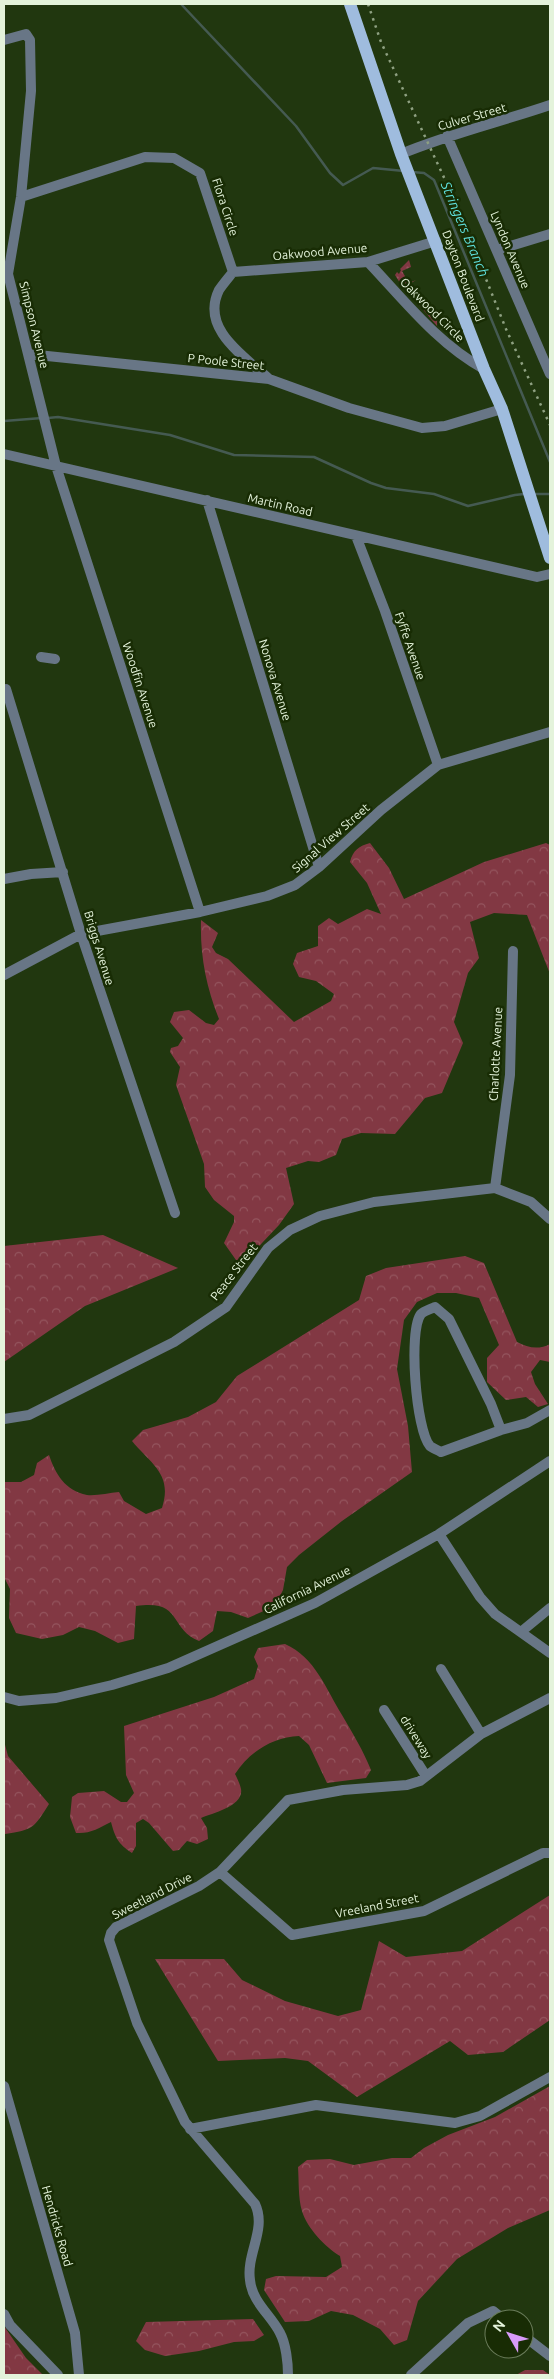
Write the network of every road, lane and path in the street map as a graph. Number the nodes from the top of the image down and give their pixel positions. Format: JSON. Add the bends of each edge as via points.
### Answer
{"nodes":[{"id":1,"x":350,"y":4,"type":"edge"},
{"id":2,"x":4,"y":40,"type":"edge"},
{"id":3,"x":550,"y":105,"type":"edge"},
{"id":4,"x":447,"y":136,"type":"junction"},
{"id":5,"x":401,"y":154,"type":"junction"},
{"id":6,"x":21,"y":197,"type":"junction"},
{"id":7,"x":550,"y":234,"type":"edge"},
{"id":8,"x":436,"y":241,"type":"junction"},
{"id":9,"x":497,"y":250,"type":"junction"},
{"id":10,"x":368,"y":262,"type":"junction"},
{"id":11,"x":233,"y":272,"type":"junction"},
{"id":12,"x":28,"y":354,"type":"junction"},
{"id":13,"x":484,"y":369,"type":"junction"},
{"id":14,"x":550,"y":374,"type":"edge"},
{"id":15,"x":269,"y":379,"type":"junction"},
{"id":16,"x":502,"y":409,"type":"junction"},
{"id":17,"x":4,"y":454,"type":"edge"},
{"id":18,"x":56,"y":466,"type":"junction"},
{"id":19,"x":207,"y":500,"type":"junction"},
{"id":20,"x":356,"y":536,"type":"junction"},
{"id":21,"x":550,"y":558,"type":"edge"},
{"id":22,"x":550,"y":574,"type":"edge"},
{"id":23,"x":41,"y":658,"type":"dead end"},
{"id":24,"x":55,"y":659,"type":"dead end"},
{"id":25,"x":5,"y":689,"type":"edge"},
{"id":26,"x":550,"y":732,"type":"edge"},
{"id":27,"x":438,"y":765,"type":"junction"},
{"id":28,"x":319,"y":867,"type":"junction"},
{"id":29,"x":64,"y":872,"type":"junction"},
{"id":30,"x":4,"y":879,"type":"edge"},
{"id":31,"x":200,"y":912,"type":"junction"},
{"id":32,"x":81,"y":934,"type":"junction"},
{"id":33,"x":513,"y":951,"type":"dead end"},
{"id":34,"x":4,"y":975,"type":"edge"},
{"id":35,"x":495,"y":1188,"type":"junction"},
{"id":36,"x":175,"y":1213,"type":"dead end"},
{"id":37,"x":550,"y":1219,"type":"edge"},
{"id":38,"x":550,"y":1410,"type":"edge"},
{"id":39,"x":4,"y":1419,"type":"edge"},
{"id":40,"x":501,"y":1430,"type":"junction"},
{"id":41,"x":550,"y":1461,"type":"edge"},
{"id":42,"x":439,"y":1534,"type":"junction"},
{"id":43,"x":550,"y":1608,"type":"edge"},
{"id":44,"x":522,"y":1631,"type":"junction"},
{"id":45,"x":550,"y":1653,"type":"edge"},
{"id":46,"x":441,"y":1669,"type":"dead end"},
{"id":47,"x":4,"y":1697,"type":"edge"},
{"id":48,"x":550,"y":1698,"type":"edge"},
{"id":49,"x":384,"y":1710,"type":"dead end"},
{"id":50,"x":481,"y":1734,"type":"junction"},
{"id":51,"x":426,"y":1776,"type":"junction"},
{"id":52,"x":550,"y":1852,"type":"edge"},
{"id":53,"x":220,"y":1872,"type":"junction"},
{"id":54,"x":550,"y":2077,"type":"edge"},
{"id":55,"x":4,"y":2086,"type":"edge"},
{"id":56,"x":190,"y":2129,"type":"junction"},
{"id":57,"x":4,"y":2314,"type":"edge"},
{"id":58,"x":484,"y":2315,"type":"edge"},
{"id":59,"x":534,"y":2344,"type":"edge"},
{"id":60,"x":550,"y":2356,"type":"edge"},
{"id":61,"x":58,"y":2375,"type":"edge"},
{"id":62,"x":79,"y":2375,"type":"edge"},
{"id":63,"x":288,"y":2375,"type":"edge"},
{"id":64,"x":411,"y":2375,"type":"edge"}],
"edges":[{"from":1,"to":5,"type":"main road","name":"Dayton Boulevard"},
{"from":2,"to":6,"type":"street","name":"Simpson Avenue","via":[[26,34],[30,40],[31,91]]},
{"from":3,"to":4,"type":"street","name":"Culver Street"},
{"from":4,"to":5,"type":"street","name":"Culver Street"},
{"from":4,"to":9,"type":"street","name":"Lyndon Avenue"},
{"from":5,"to":8,"type":"main road","name":"Dayton Boulevard"},
{"from":6,"to":11,"type":"street","name":"Flora Circle","via":[[145,157],[174,158],[200,173]]},
{"from":6,"to":12,"type":"street","name":"Simpson Avenue","via":[[8,274]]},
{"from":7,"to":9,"type":"street"},
{"from":8,"to":10,"type":"street","name":"Oakwood Avenue"},
{"from":8,"to":13,"type":"main road","name":"Dayton Boulevard"},
{"from":9,"to":14,"type":"street","name":"Lyndon Avenue"},
{"from":10,"to":11,"type":"street","name":"Oakwood Avenue"},
{"from":10,"to":13,"type":"street","name":"Oakwood Circle","via":[[439,338],[463,358]]},
{"from":11,"to":15,"type":"street","via":[[219,290],[214,309],[216,325],[222,335]]},
{"from":12,"to":15,"type":"street","name":"P Poole Street"},
{"from":12,"to":18,"type":"street","name":"Simpson Avenue"},
{"from":13,"to":16,"type":"main road","name":"Dayton Boulevard"},
{"from":15,"to":16,"type":"street","name":"P Poole Street","via":[[349,408],[422,428],[444,426]]},
{"from":16,"to":21,"type":"main road","name":"Dayton Boulevard"},
{"from":17,"to":18,"type":"street","name":"Martin Road"},
{"from":18,"to":19,"type":"street","name":"Martin Road"},
{"from":18,"to":31,"type":"street","name":"Woodfin Avenue"},
{"from":19,"to":20,"type":"street","name":"Martin Road"},
{"from":19,"to":28,"type":"street","name":"Nonova Avenue"},
{"from":20,"to":22,"type":"street","name":"Martin Road","via":[[537,577]]},
{"from":20,"to":27,"type":"street","name":"Fyffe Avenue"},
{"from":23,"to":24,"type":"street"},
{"from":25,"to":29,"type":"street","name":"Briggs Avenue"},
{"from":26,"to":27,"type":"street","name":"Signal View Street"},
{"from":27,"to":28,"type":"street","name":"Signal View Street","via":[[381,810]]},
{"from":28,"to":31,"type":"street","name":"Signal View Street","via":[[295,885],[267,896]]},
{"from":29,"to":30,"type":"street"},
{"from":29,"to":32,"type":"street","name":"Briggs Avenue"},
{"from":31,"to":32,"type":"street","name":"Signal View Street"},
{"from":32,"to":34,"type":"street","name":"Signal View Street"},
{"from":32,"to":36,"type":"street","name":"Briggs Avenue"},
{"from":33,"to":35,"type":"street","name":"Charlotte Avenue","via":[[510,1075]]},
{"from":35,"to":37,"type":"street","name":"Peace Street","via":[[531,1202]]},
{"from":35,"to":39,"type":"street","name":"Peace Street","via":[[374,1202],[320,1216],[290,1230],[268,1248],[226,1307],[174,1342],[29,1414]]},
{"from":38,"to":40,"type":"street","via":[[527,1423]]},
{"from":40,"to":40,"type":"street","via":[[449,1319],[435,1307],[422,1313],[416,1326],[415,1384],[430,1446],[441,1452]]},
{"from":41,"to":42,"type":"street","name":"California Avenue"},
{"from":42,"to":44,"type":"street","via":[[474,1590],[495,1614]]},
{"from":42,"to":47,"type":"street","name":"California Avenue","via":[[315,1603],[168,1668],[56,1698],[19,1701]]},
{"from":43,"to":44,"type":"street"},
{"from":44,"to":45,"type":"street"},
{"from":46,"to":50,"type":"street"},
{"from":48,"to":50,"type":"street","name":"Sweetland Drive"},
{"from":49,"to":51,"type":"street","name":"driveway"},
{"from":50,"to":51,"type":"street","name":"Sweetland Drive"},
{"from":51,"to":53,"type":"street","name":"Sweetland Drive","via":[[407,1785],[343,1790],[288,1800]]},
{"from":52,"to":53,"type":"street","name":"Vreeland Street","via":[[424,1911],[292,1935]]},
{"from":53,"to":56,"type":"street","name":"Sweetland Drive","via":[[200,1886],[116,1927],[109,1940],[137,2023]]},
{"from":54,"to":56,"type":"street","via":[[480,2116],[455,2123],[316,2105]]},
{"from":55,"to":62,"type":"street","name":"Hendricks Road","via":[[75,2333]]},
{"from":56,"to":63,"type":"street","name":"Sweetland Drive","via":[[258,2211],[259,2227],[250,2280],[256,2300],[281,2335]]},
{"from":57,"to":61,"type":"street","via":[[10,2325]]},
{"from":58,"to":64,"type":"street","via":[[468,2323]]},
{"from":59,"to":60,"type":"street"}]}
